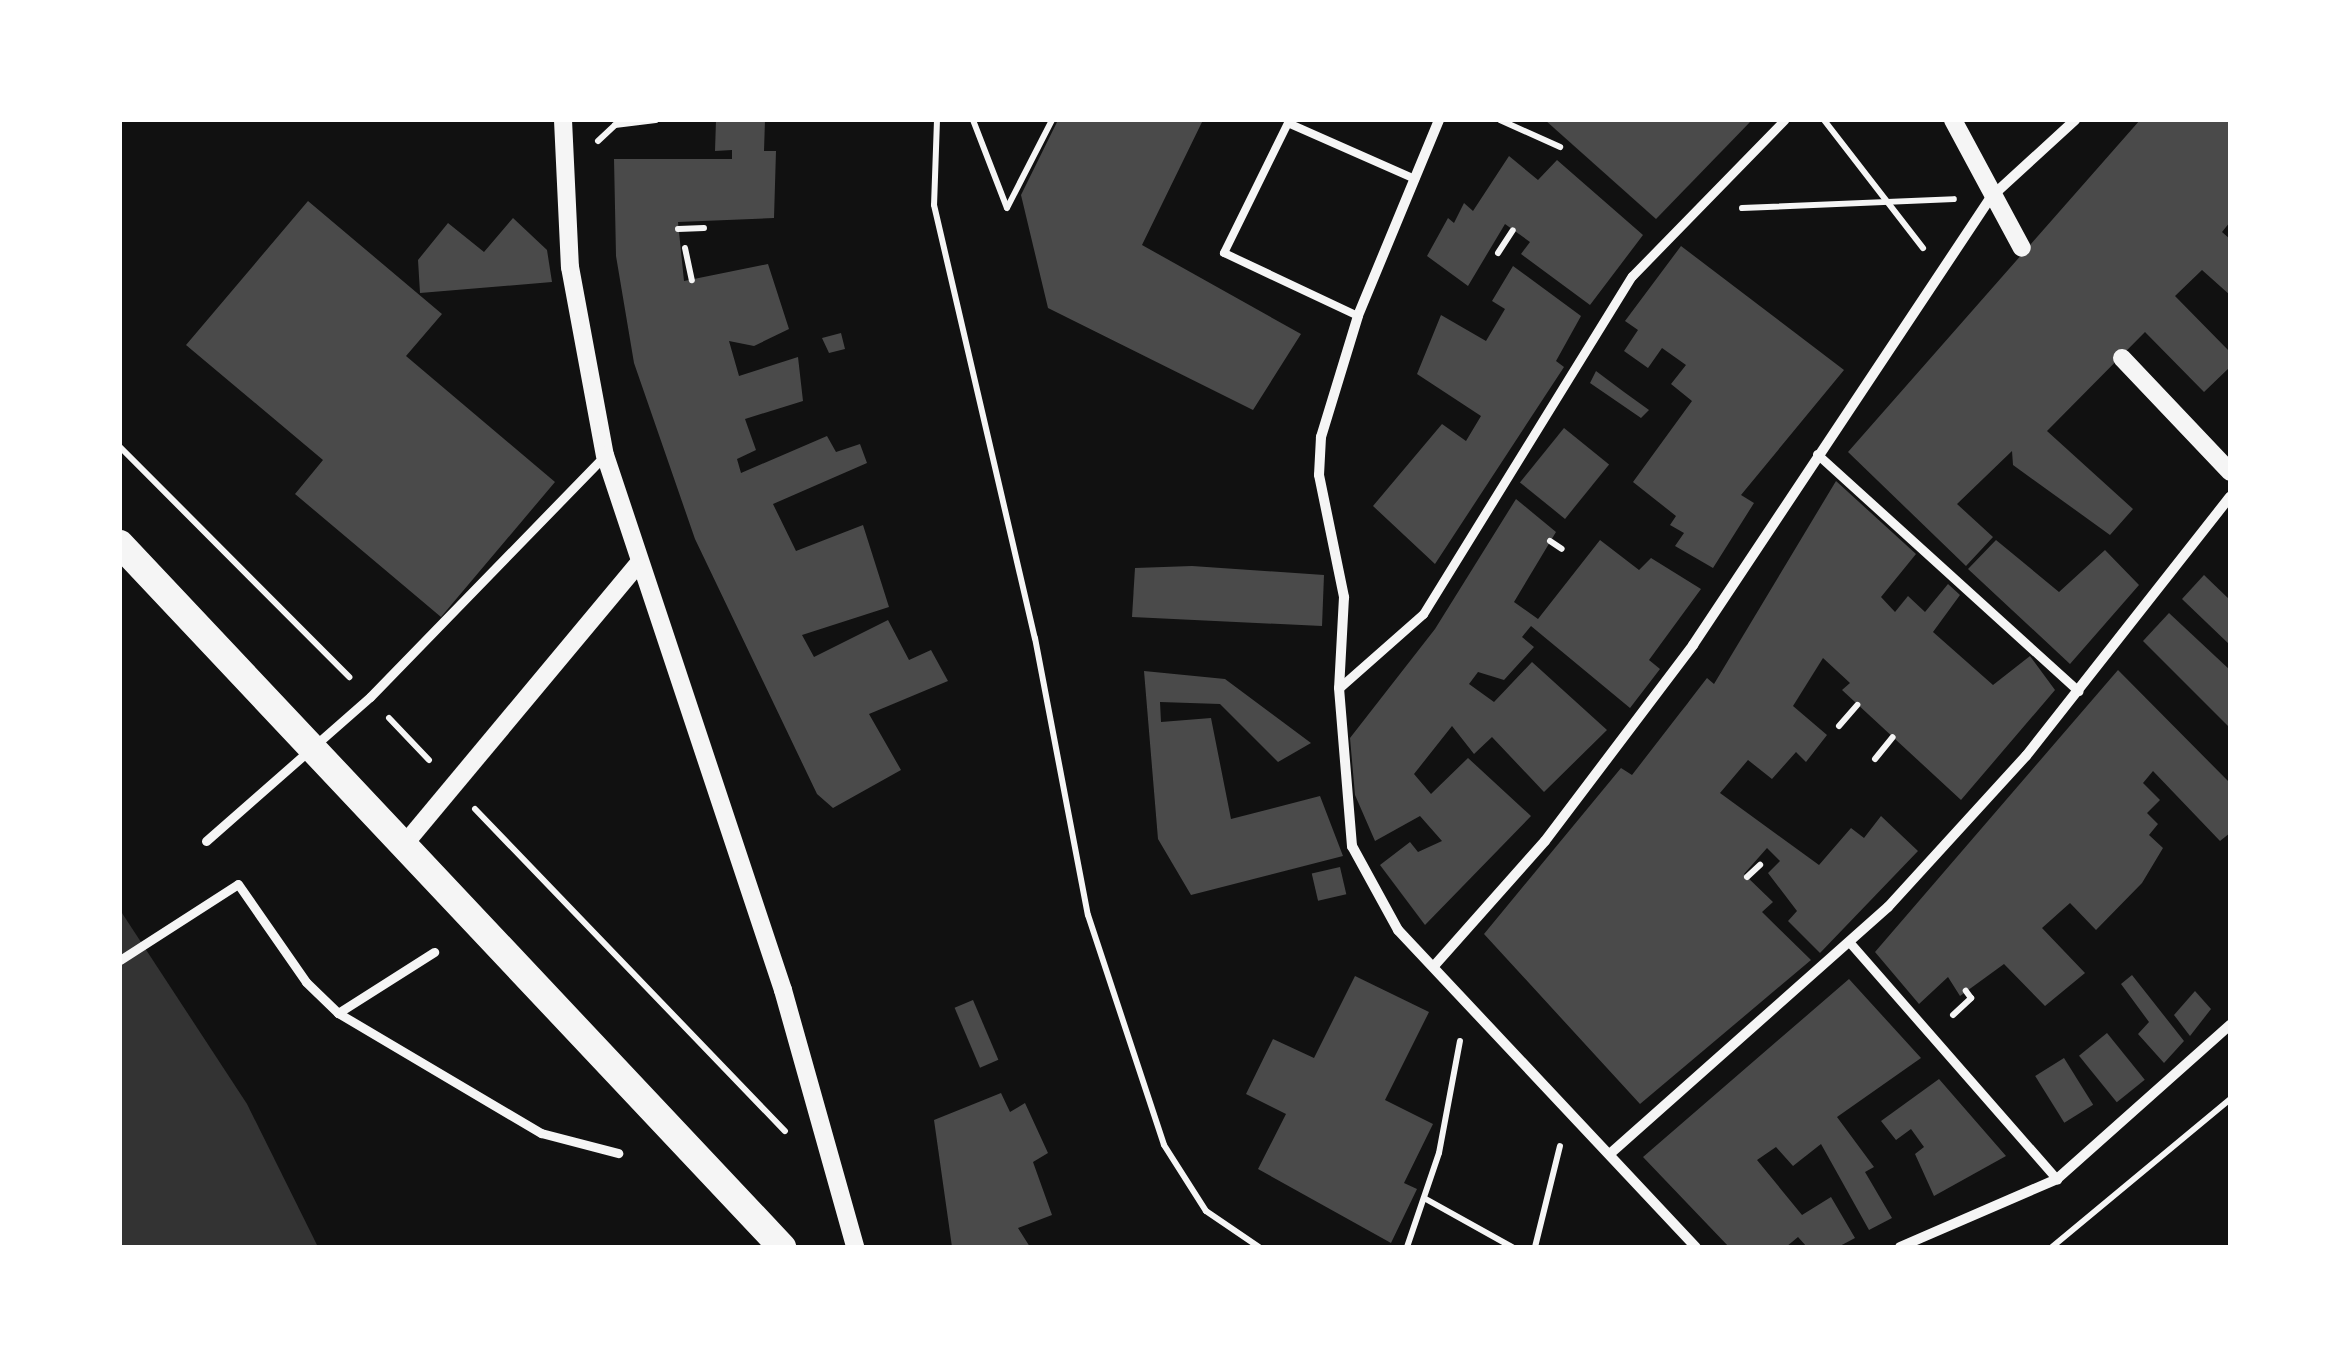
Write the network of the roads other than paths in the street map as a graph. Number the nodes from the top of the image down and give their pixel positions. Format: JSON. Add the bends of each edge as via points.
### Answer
{"nodes":[{"id":1,"x":564,"y":120,"type":"edge"},
{"id":2,"x":1438,"y":120,"type":"edge"},
{"id":3,"x":1784,"y":120,"type":"edge"},
{"id":4,"x":1954,"y":120,"type":"edge"},
{"id":5,"x":2075,"y":120,"type":"edge"},
{"id":6,"x":1414,"y":179,"type":"junction"},
{"id":7,"x":1990,"y":197,"type":"junction"},
{"id":8,"x":2022,"y":248,"type":"dead end"},
{"id":9,"x":1358,"y":316,"type":"junction"},
{"id":10,"x":2122,"y":358,"type":"dead end"},
{"id":11,"x":1817,"y":453,"type":"junction"},
{"id":12,"x":605,"y":455,"type":"junction"},
{"id":13,"x":2230,"y":472,"type":"edge"},
{"id":14,"x":2230,"y":498,"type":"edge"},
{"id":15,"x":120,"y":544,"type":"edge"},
{"id":16,"x":638,"y":564,"type":"junction"},
{"id":17,"x":1339,"y":688,"type":"junction"},
{"id":18,"x":2078,"y":691,"type":"junction"},
{"id":19,"x":316,"y":744,"type":"junction"},
{"id":20,"x":408,"y":840,"type":"junction"},
{"id":21,"x":206,"y":841,"type":"dead end"},
{"id":22,"x":1850,"y":944,"type":"junction"},
{"id":23,"x":434,"y":952,"type":"dead end"},
{"id":24,"x":120,"y":960,"type":"edge"},
{"id":25,"x":1434,"y":966,"type":"junction"},
{"id":26,"x":338,"y":1014,"type":"junction"},
{"id":27,"x":2230,"y":1026,"type":"edge"},
{"id":28,"x":1612,"y":1152,"type":"junction"},
{"id":29,"x":618,"y":1153,"type":"dead end"},
{"id":30,"x":2057,"y":1179,"type":"junction"},
{"id":31,"x":782,"y":1247,"type":"edge"},
{"id":32,"x":855,"y":1247,"type":"edge"},
{"id":33,"x":1696,"y":1247,"type":"edge"},
{"id":34,"x":1900,"y":1247,"type":"edge"}],
"edges":[{"from":1,"to":12,"type":"street","via":[[570,267]]},
{"from":2,"to":6,"type":"street"},
{"from":3,"to":17,"type":"street","via":[[1688,210],[1610,310],[1423,614]]},
{"from":4,"to":7,"type":"street"},
{"from":5,"to":7,"type":"street"},
{"from":6,"to":9,"type":"street"},
{"from":6,"to":9,"type":"lane","via":[[1288,123],[1224,253]]},
{"from":7,"to":8,"type":"street"},
{"from":7,"to":11,"type":"street"},
{"from":9,"to":17,"type":"street","via":[[1319,475],[1344,597]]},
{"from":10,"to":13,"type":"street"},
{"from":11,"to":18,"type":"street"},
{"from":11,"to":25,"type":"street","via":[[1624,737]]},
{"from":12,"to":16,"type":"street"},
{"from":12,"to":19,"type":"street"},
{"from":14,"to":18,"type":"street"},
{"from":15,"to":19,"type":"highway"},
{"from":16,"to":20,"type":"street"},
{"from":16,"to":32,"type":"street"},
{"from":17,"to":25,"type":"street","via":[[1352,846],[1374,898]]},
{"from":18,"to":22,"type":"street"},
{"from":19,"to":20,"type":"highway"},
{"from":19,"to":21,"type":"street"},
{"from":20,"to":31,"type":"highway"},
{"from":22,"to":28,"type":"street"},
{"from":22,"to":30,"type":"street"},
{"from":23,"to":26,"type":"street"},
{"from":24,"to":26,"type":"street","via":[[238,884],[306,982]]},
{"from":25,"to":28,"type":"street"},
{"from":26,"to":29,"type":"street","via":[[541,1134]]},
{"from":27,"to":30,"type":"street"},
{"from":28,"to":33,"type":"street"},
{"from":30,"to":34,"type":"street"}]}
